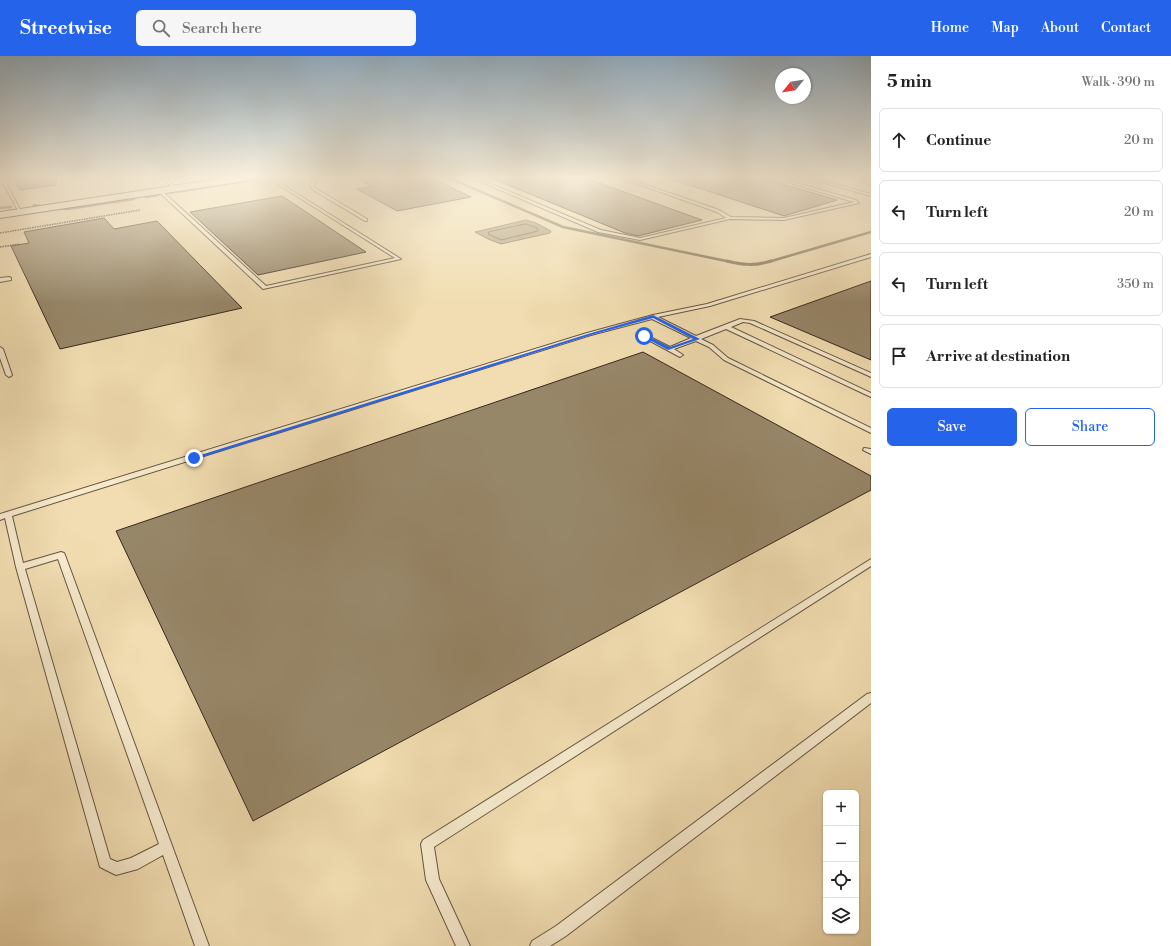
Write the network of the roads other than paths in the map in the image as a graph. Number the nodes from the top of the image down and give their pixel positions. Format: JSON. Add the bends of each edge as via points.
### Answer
{"nodes":[{"id":1,"x":191,"y":220,"type":"edge"},
{"id":2,"x":335,"y":220,"type":"edge"},
{"id":3,"x":573,"y":220,"type":"edge"},
{"id":4,"x":723,"y":220,"type":"edge"},
{"id":5,"x":771,"y":220,"type":"edge"},
{"id":6,"x":786,"y":220,"type":"edge"},
{"id":7,"x":871,"y":255,"type":"edge"},
{"id":8,"x":9,"y":279,"type":"dead end"},
{"id":9,"x":0,"y":280,"type":"edge"},
{"id":10,"x":653,"y":316,"type":"junction"},
{"id":11,"x":725,"y":326,"type":"junction"},
{"id":12,"x":644,"y":336,"type":"dead end"},
{"id":13,"x":697,"y":339,"type":"junction"},
{"id":14,"x":0,"y":349,"type":"edge"},
{"id":15,"x":670,"y":349,"type":"junction"},
{"id":16,"x":680,"y":355,"type":"dead end"},
{"id":17,"x":9,"y":374,"type":"dead end"},
{"id":18,"x":871,"y":375,"type":"edge"},
{"id":19,"x":871,"y":395,"type":"edge"},
{"id":20,"x":871,"y":431,"type":"edge"},
{"id":21,"x":4,"y":516,"type":"edge"},
{"id":22,"x":871,"y":562,"type":"edge"},
{"id":23,"x":20,"y":567,"type":"junction"},
{"id":24,"x":871,"y":697,"type":"edge"},
{"id":25,"x":166,"y":847,"type":"junction"},
{"id":26,"x":202,"y":946,"type":"edge"},
{"id":27,"x":463,"y":946,"type":"edge"},
{"id":28,"x":537,"y":946,"type":"edge"}],
"edges":[{"from":1,"to":2,"type":"lane","via":[[265,288],[399,260]]},
{"from":3,"to":4,"type":"lane","via":[[600,231],[633,239]]},
{"from":5,"to":6,"type":"lane"},
{"from":7,"to":10,"type":"lane","via":[[708,305]]},
{"from":8,"to":9,"type":"lane"},
{"from":10,"to":13,"type":"lane"},
{"from":10,"to":21,"type":"lane"},
{"from":11,"to":13,"type":"lane"},
{"from":11,"to":18,"type":"lane","via":[[742,320],[752,322]]},
{"from":11,"to":19,"type":"lane"},
{"from":12,"to":15,"type":"lane"},
{"from":13,"to":15,"type":"lane"},
{"from":13,"to":20,"type":"lane","via":[[711,346],[726,359]]},
{"from":14,"to":17,"type":"lane"},
{"from":15,"to":16,"type":"lane"},
{"from":21,"to":23,"type":"lane"},
{"from":22,"to":27,"type":"lane","via":[[427,844],[433,880]]},
{"from":23,"to":25,"type":"lane","via":[[61,555]]},
{"from":23,"to":25,"type":"lane","via":[[105,863],[116,869],[133,864]]},
{"from":24,"to":28,"type":"lane","via":[[561,931]]},
{"from":25,"to":26,"type":"lane"}]}
